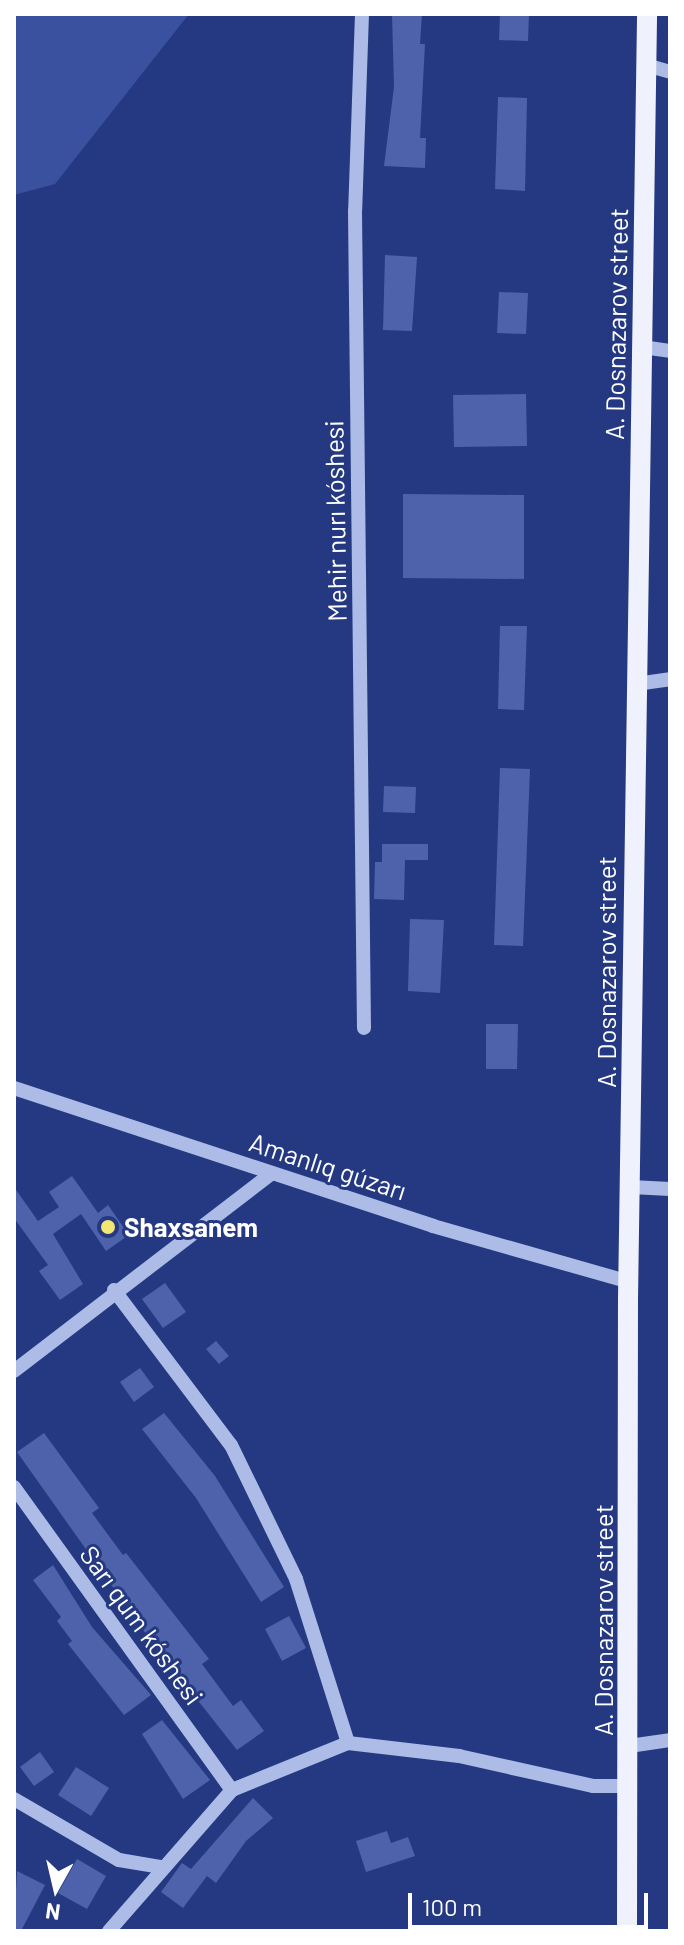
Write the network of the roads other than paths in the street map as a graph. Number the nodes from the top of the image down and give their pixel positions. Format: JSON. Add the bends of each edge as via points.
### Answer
{"nodes":[{"id":1,"x":362,"y":14,"type":"edge"},
{"id":2,"x":647,"y":14,"type":"edge"},
{"id":3,"x":646,"y":65,"type":"junction"},
{"id":4,"x":670,"y":72,"type":"edge"},
{"id":5,"x":642,"y":347,"type":"junction"},
{"id":6,"x":670,"y":351,"type":"edge"},
{"id":7,"x":670,"y":679,"type":"edge"},
{"id":8,"x":636,"y":684,"type":"junction"},
{"id":9,"x":364,"y":1028,"type":"dead end"},
{"id":10,"x":14,"y":1088,"type":"edge"},
{"id":11,"x":272,"y":1173,"type":"junction"},
{"id":12,"x":631,"y":1187,"type":"junction"},
{"id":13,"x":670,"y":1189,"type":"edge"},
{"id":14,"x":629,"y":1282,"type":"junction"},
{"id":15,"x":114,"y":1290,"type":"junction"},
{"id":16,"x":14,"y":1371,"type":"edge"},
{"id":17,"x":14,"y":1487,"type":"edge"},
{"id":18,"x":670,"y":1740,"type":"edge"},
{"id":19,"x":348,"y":1743,"type":"junction"},
{"id":20,"x":629,"y":1746,"type":"junction"},
{"id":21,"x":628,"y":1786,"type":"junction"},
{"id":22,"x":232,"y":1790,"type":"junction"},
{"id":23,"x":14,"y":1799,"type":"edge"},
{"id":24,"x":161,"y":1867,"type":"junction"},
{"id":25,"x":109,"y":1931,"type":"edge"},
{"id":26,"x":627,"y":1931,"type":"edge"}],
"edges":[{"from":1,"to":9,"type":"street","name":"Mehir nurı kóshesi","via":[[355,211]]},
{"from":2,"to":3,"type":"main road","name":"A. Dosnazarov street"},
{"from":3,"to":4,"type":"street"},
{"from":3,"to":5,"type":"main road","name":"A. Dosnazarov street"},
{"from":5,"to":6,"type":"street"},
{"from":5,"to":8,"type":"main road","name":"A. Dosnazarov street"},
{"from":7,"to":8,"type":"street"},
{"from":8,"to":12,"type":"main road","name":"A. Dosnazarov street"},
{"from":10,"to":11,"type":"street","name":"Amanlıq gúzarı"},
{"from":11,"to":14,"type":"street","name":"Amanlıq gúzarı"},
{"from":11,"to":15,"type":"street"},
{"from":12,"to":13,"type":"street"},
{"from":12,"to":14,"type":"main road","name":"A. Dosnazarov street"},
{"from":14,"to":20,"type":"main road","name":"A. Dosnazarov street"},
{"from":15,"to":16,"type":"street"},
{"from":15,"to":19,"type":"street","via":[[231,1445],[296,1579]]},
{"from":17,"to":22,"type":"street","name":"Sarı qum kóshesi"},
{"from":18,"to":20,"type":"street"},
{"from":19,"to":21,"type":"street","via":[[459,1756],[593,1786]]},
{"from":19,"to":22,"type":"street"},
{"from":20,"to":21,"type":"main road","name":"A. Dosnazarov street"},
{"from":21,"to":26,"type":"main road","name":"A. Dosnazarov street"},
{"from":22,"to":24,"type":"street"},
{"from":23,"to":24,"type":"street","via":[[119,1860]]},
{"from":24,"to":25,"type":"street"}]}
